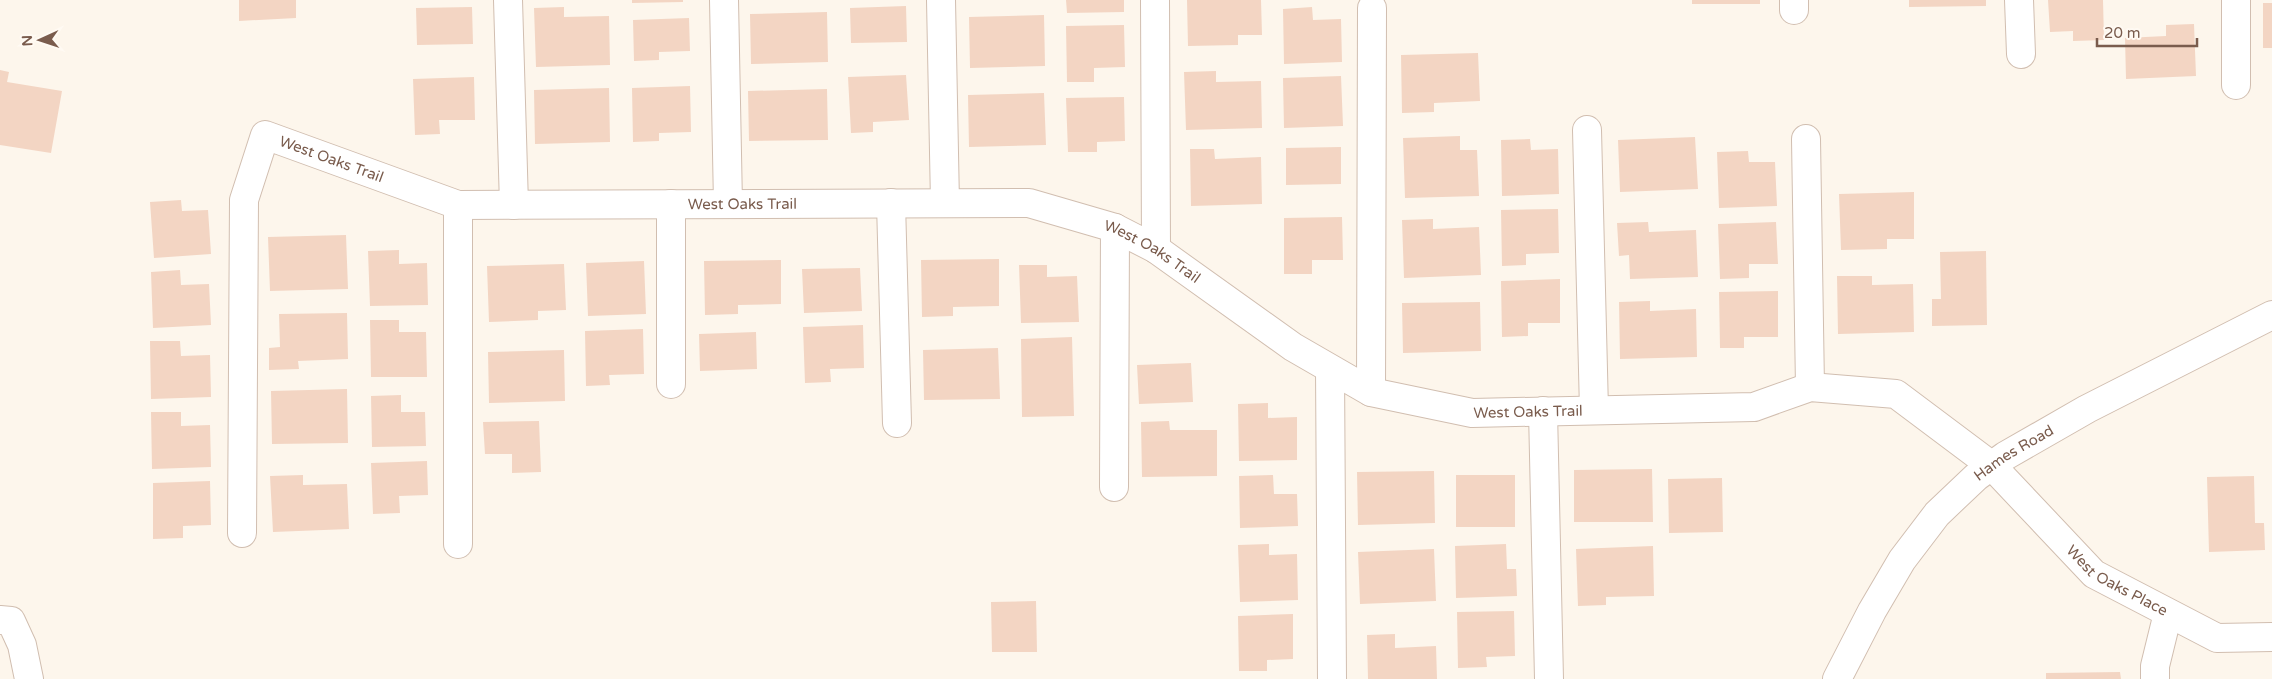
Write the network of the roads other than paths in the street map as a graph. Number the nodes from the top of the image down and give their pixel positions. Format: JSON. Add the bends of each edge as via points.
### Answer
{"nodes":[{"id":1,"x":508,"y":0,"type":"edge"},
{"id":2,"x":724,"y":0,"type":"edge"},
{"id":3,"x":941,"y":0,"type":"edge"},
{"id":4,"x":1154,"y":0,"type":"edge"},
{"id":5,"x":2019,"y":0,"type":"edge"},
{"id":6,"x":2236,"y":0,"type":"edge"},
{"id":7,"x":1372,"y":8,"type":"dead end"},
{"id":8,"x":2021,"y":54,"type":"dead end"},
{"id":9,"x":2236,"y":85,"type":"dead end"},
{"id":10,"x":1587,"y":130,"type":"dead end"},
{"id":11,"x":1806,"y":139,"type":"dead end"},
{"id":12,"x":891,"y":203,"type":"junction"},
{"id":13,"x":945,"y":203,"type":"junction"},
{"id":14,"x":670,"y":204,"type":"junction"},
{"id":15,"x":728,"y":204,"type":"junction"},
{"id":16,"x":458,"y":205,"type":"junction"},
{"id":17,"x":514,"y":205,"type":"junction"},
{"id":18,"x":1114,"y":228,"type":"junction"},
{"id":19,"x":1156,"y":249,"type":"junction"},
{"id":20,"x":2272,"y":315,"type":"edge"},
{"id":21,"x":1330,"y":369,"type":"junction"},
{"id":22,"x":671,"y":384,"type":"dead end"},
{"id":23,"x":1810,"y":387,"type":"junction"},
{"id":24,"x":1371,"y":392,"type":"junction"},
{"id":25,"x":1594,"y":410,"type":"junction"},
{"id":26,"x":1543,"y":411,"type":"junction"},
{"id":27,"x":897,"y":423,"type":"dead end"},
{"id":28,"x":1992,"y":466,"type":"junction"},
{"id":29,"x":1114,"y":487,"type":"dead end"},
{"id":30,"x":242,"y":533,"type":"dead end"},
{"id":31,"x":458,"y":544,"type":"dead end"},
{"id":32,"x":2168,"y":613,"type":"junction"},
{"id":33,"x":5,"y":621,"type":"edge"},
{"id":34,"x":2272,"y":637,"type":"edge"},
{"id":35,"x":30,"y":679,"type":"edge"},
{"id":36,"x":1332,"y":679,"type":"edge"},
{"id":37,"x":1549,"y":679,"type":"edge"},
{"id":38,"x":1837,"y":679,"type":"edge"},
{"id":39,"x":2155,"y":679,"type":"edge"}],
"edges":[{"from":1,"to":17,"type":"street"},
{"from":2,"to":15,"type":"street"},
{"from":3,"to":13,"type":"street"},
{"from":4,"to":19,"type":"street"},
{"from":5,"to":8,"type":"street"},
{"from":6,"to":9,"type":"street"},
{"from":7,"to":24,"type":"street"},
{"from":10,"to":25,"type":"street"},
{"from":11,"to":23,"type":"street"},
{"from":12,"to":13,"type":"street","name":"West Oaks Trail"},
{"from":12,"to":15,"type":"street","name":"West Oaks Trail"},
{"from":12,"to":27,"type":"street"},
{"from":13,"to":18,"type":"street","name":"West Oaks Trail","via":[[1029,203]]},
{"from":14,"to":15,"type":"street","name":"West Oaks Trail"},
{"from":14,"to":17,"type":"street","name":"West Oaks Trail"},
{"from":14,"to":22,"type":"street"},
{"from":16,"to":17,"type":"street","name":"West Oaks Trail"},
{"from":16,"to":30,"type":"street","name":"West Oaks Trail","via":[[265,135],[244,200]]},
{"from":16,"to":31,"type":"street"},
{"from":18,"to":19,"type":"street","name":"West Oaks Trail"},
{"from":18,"to":29,"type":"street"},
{"from":19,"to":21,"type":"street","name":"West Oaks Trail","via":[[1293,347]]},
{"from":20,"to":28,"type":"street","name":"Hames Road","via":[[2087,409]]},
{"from":21,"to":24,"type":"street","name":"West Oaks Trail"},
{"from":21,"to":36,"type":"street"},
{"from":23,"to":25,"type":"street","name":"West Oaks Trail","via":[[1754,406]]},
{"from":23,"to":28,"type":"street","name":"West Oaks Trail","via":[[1896,394]]},
{"from":24,"to":26,"type":"street","name":"West Oaks Trail","via":[[1472,412]]},
{"from":25,"to":26,"type":"street","name":"West Oaks Trail"},
{"from":26,"to":37,"type":"street"},
{"from":28,"to":32,"type":"street","name":"West Oaks Place","via":[[2094,574]]},
{"from":28,"to":38,"type":"street","name":"Hames Road","via":[[1936,514],[1902,560]]},
{"from":32,"to":34,"type":"street","name":"West Oaks Place","via":[[2217,638]]},
{"from":32,"to":39,"type":"street","via":[[2155,666]]},
{"from":33,"to":35,"type":"street","via":[[22,645]]}]}
